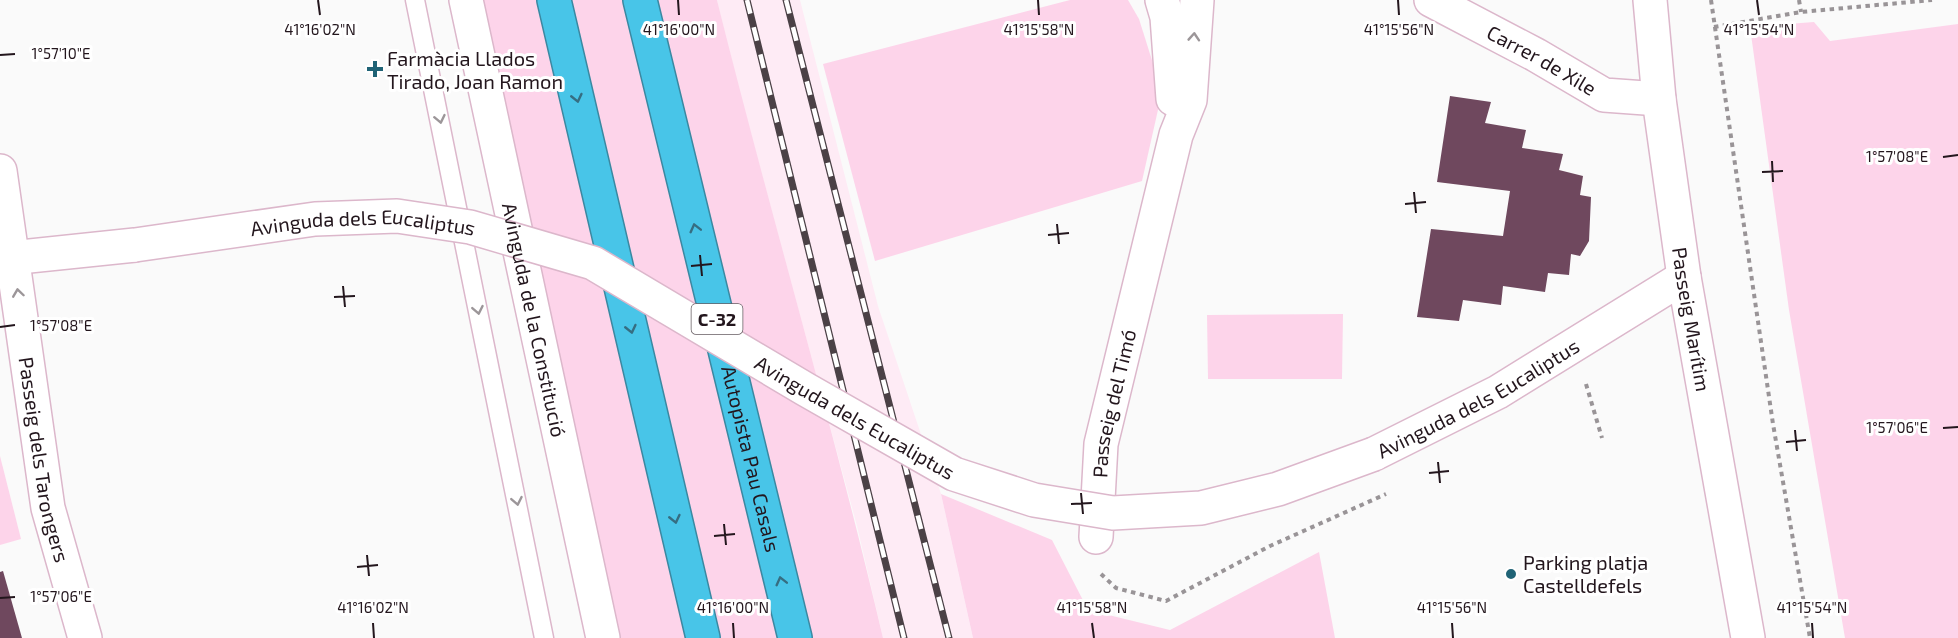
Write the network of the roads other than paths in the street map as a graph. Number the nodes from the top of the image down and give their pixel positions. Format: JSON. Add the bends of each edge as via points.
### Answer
{"nodes":[{"id":1,"x":415,"y":0,"type":"edge"},
{"id":2,"x":466,"y":0,"type":"edge"},
{"id":3,"x":555,"y":0,"type":"edge"},
{"id":4,"x":640,"y":0,"type":"edge"},
{"id":5,"x":1162,"y":0,"type":"edge"},
{"id":6,"x":1197,"y":0,"type":"edge"},
{"id":7,"x":1431,"y":0,"type":"edge"},
{"id":8,"x":1650,"y":0,"type":"edge"},
{"id":9,"x":1659,"y":99,"type":"junction"},
{"id":10,"x":1176,"y":135,"type":"junction"},
{"id":11,"x":0,"y":171,"type":"edge"},
{"id":12,"x":6,"y":259,"type":"edge"},
{"id":13,"x":1684,"y":277,"type":"junction"},
{"id":14,"x":1096,"y":537,"type":"road end"},
{"id":15,"x":86,"y":638,"type":"edge"},
{"id":16,"x":544,"y":638,"type":"edge"},
{"id":17,"x":603,"y":638,"type":"edge"},
{"id":18,"x":703,"y":638,"type":"edge"},
{"id":19,"x":795,"y":638,"type":"edge"},
{"id":20,"x":1748,"y":638,"type":"edge"}],
"edges":[{"from":1,"to":16,"type":"lane","one_way":true},
{"from":2,"to":17,"type":"street","name":"Avinguda de la Constitució"},
{"from":3,"to":18,"type":"highway","one_way":true},
{"from":19,"to":4,"type":"highway","name":"Autopista Pau Casals","number":"C-32","one_way":true},
{"from":5,"to":10,"type":"street","name":"Passeig del Timó","via":[[1167,16]]},
{"from":10,"to":6,"type":"street","name":"Passeig del Timó","one_way":true,"via":[[1190,100]]},
{"from":7,"to":9,"type":"street","name":"Carrer de Xile","via":[[1604,95]]},
{"from":8,"to":9,"type":"street","name":"Passeig Marítim"},
{"from":9,"to":13,"type":"street","name":"Passeig Marítim"},
{"from":10,"to":14,"type":"street","name":"Passeig del Timó","via":[[1101,444]]},
{"from":11,"to":12,"type":"street","name":"Passeig dels Tarongers"},
{"from":12,"to":13,"type":"street","name":"Avinguda dels Eucaliptus","bridge":true,"via":[[315,219],[397,216],[470,227],[593,263],[954,474],[1034,500],[1113,513],[1201,508],[1278,489],[1374,454],[1498,392]]},
{"from":15,"to":12,"type":"street","name":"Passeig dels Tarongers","one_way":true,"via":[[48,508]]},
{"from":13,"to":20,"type":"street","name":"Passeig Marítim"}]}
